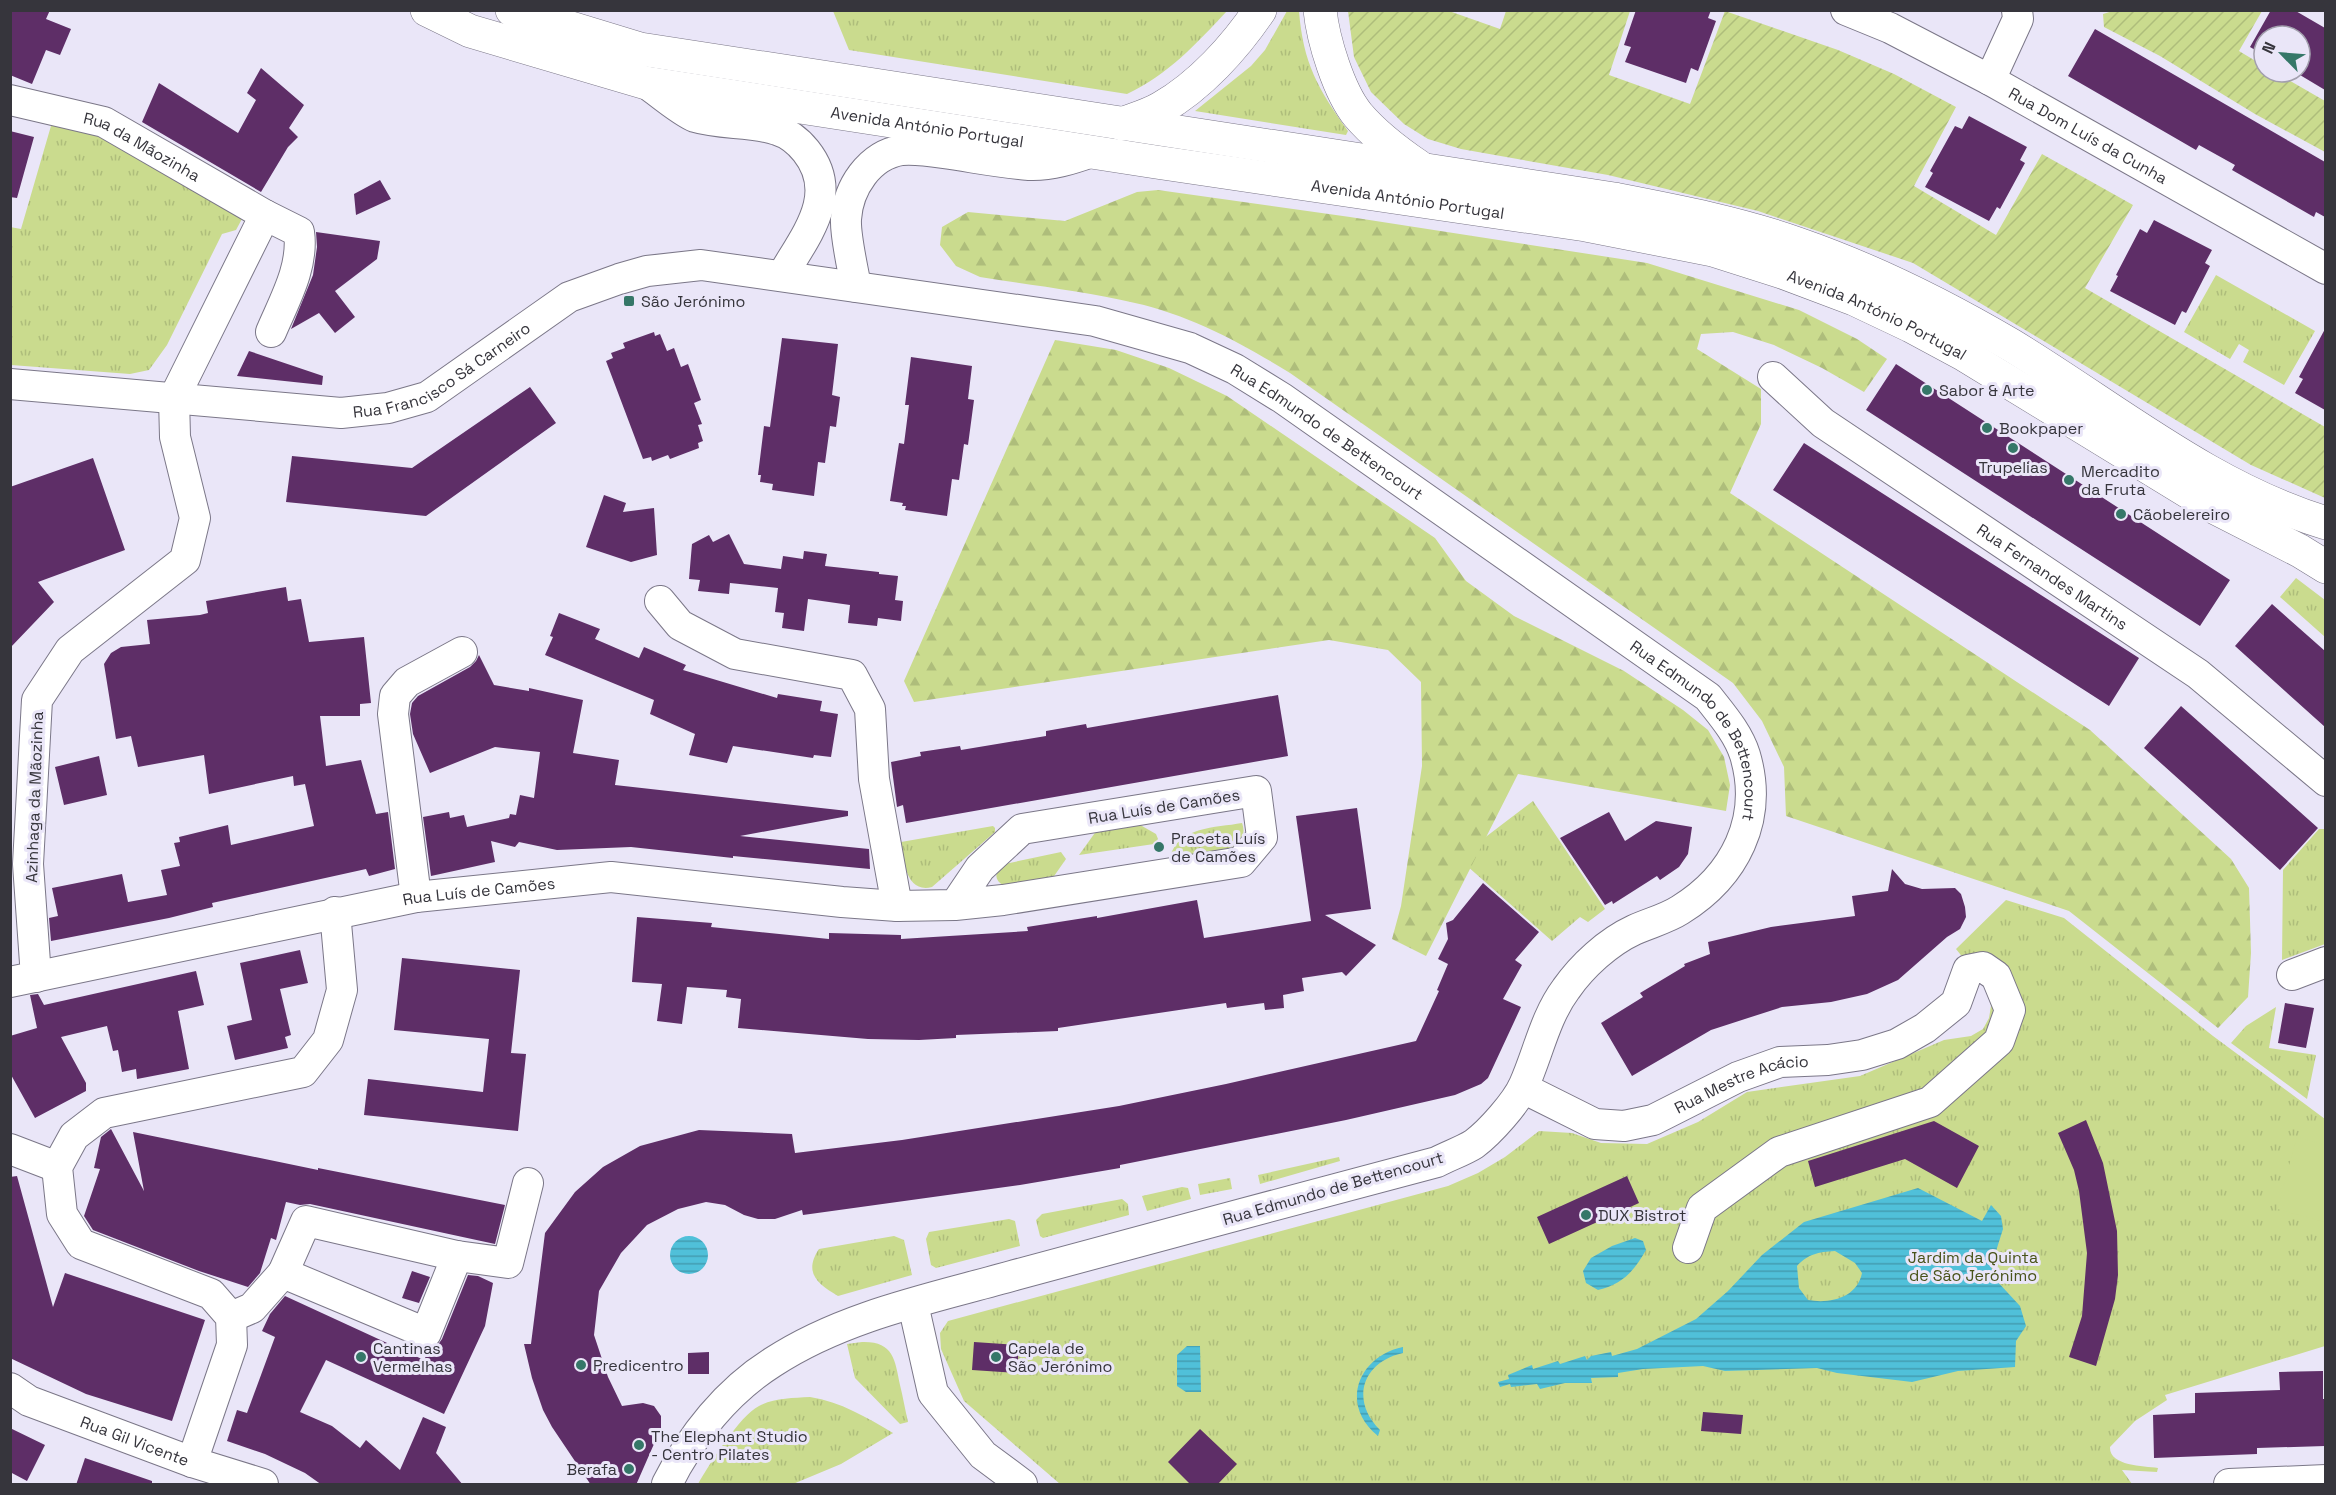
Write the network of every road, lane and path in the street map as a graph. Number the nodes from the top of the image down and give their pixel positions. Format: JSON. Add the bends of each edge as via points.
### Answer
{"nodes":[{"id":1,"x":427,"y":10,"type":"edge"},
{"id":2,"x":512,"y":10,"type":"edge"},
{"id":3,"x":1260,"y":10,"type":"edge"},
{"id":4,"x":1320,"y":10,"type":"edge"},
{"id":5,"x":1846,"y":10,"type":"edge"},
{"id":6,"x":2021,"y":13,"type":"edge"},
{"id":7,"x":1893,"y":19,"type":"edge"},
{"id":8,"x":1990,"y":80,"type":"junction"},
{"id":9,"x":646,"y":83,"type":"junction"},
{"id":10,"x":10,"y":100,"type":"edge"},
{"id":11,"x":1122,"y":124,"type":"junction"},
{"id":12,"x":1093,"y":152,"type":"junction"},
{"id":13,"x":1422,"y":168,"type":"junction"},
{"id":14,"x":265,"y":215,"type":"junction"},
{"id":15,"x":2325,"y":269,"type":"edge"},
{"id":16,"x":782,"y":276,"type":"junction"},
{"id":17,"x":856,"y":287,"type":"junction"},
{"id":18,"x":271,"y":332,"type":"dead end"},
{"id":19,"x":1773,"y":377,"type":"dead end"},
{"id":20,"x":10,"y":384,"type":"edge"},
{"id":21,"x":174,"y":398,"type":"junction"},
{"id":22,"x":2325,"y":523,"type":"edge"},
{"id":23,"x":2325,"y":567,"type":"edge"},
{"id":24,"x":660,"y":602,"type":"dead end"},
{"id":25,"x":462,"y":651,"type":"dead end"},
{"id":26,"x":2325,"y":781,"type":"edge"},
{"id":27,"x":416,"y":897,"type":"junction"},
{"id":28,"x":955,"y":905,"type":"junction"},
{"id":29,"x":897,"y":906,"type":"junction"},
{"id":30,"x":335,"y":912,"type":"junction"},
{"id":31,"x":2325,"y":962,"type":"edge"},
{"id":32,"x":2292,"y":975,"type":"dead end"},
{"id":33,"x":23,"y":980,"type":"edge"},
{"id":34,"x":1523,"y":1088,"type":"junction"},
{"id":35,"x":10,"y":1149,"type":"edge"},
{"id":36,"x":57,"y":1167,"type":"junction"},
{"id":37,"x":528,"y":1183,"type":"dead end"},
{"id":38,"x":1688,"y":1248,"type":"dead end"},
{"id":39,"x":457,"y":1256,"type":"junction"},
{"id":40,"x":284,"y":1273,"type":"junction"},
{"id":41,"x":913,"y":1304,"type":"junction"},
{"id":42,"x":231,"y":1317,"type":"junction"},
{"id":43,"x":10,"y":1388,"type":"edge"},
{"id":44,"x":192,"y":1462,"type":"junction"},
{"id":45,"x":2325,"y":1480,"type":"edge"},
{"id":46,"x":263,"y":1485,"type":"edge"},
{"id":47,"x":668,"y":1485,"type":"edge"},
{"id":48,"x":1022,"y":1485,"type":"edge"},
{"id":49,"x":2229,"y":1485,"type":"edge"}],
"edges":[{"from":1,"to":9,"type":"main road","name":"Avenida António Portugal","via":[[470,31]]},
{"from":2,"to":11,"type":"main road","name":"Avenida António Portugal","via":[[640,49]]},
{"from":3,"to":11,"type":"main road","via":[[1249,27],[1186,92],[1159,109]]},
{"from":4,"to":13,"type":"main road","via":[[1337,77],[1356,113],[1390,147]]},
{"from":5,"to":7,"type":"street","name":"Rua Dom Luís da Cunha"},
{"from":6,"to":8,"type":"street"},
{"from":7,"to":8,"type":"street","name":"Rua Dom Luís da Cunha"},
{"from":8,"to":15,"type":"street","name":"Rua Dom Luís da Cunha"},
{"from":9,"to":12,"type":"main road","name":"Avenida António Portugal"},
{"from":9,"to":16,"type":"street","via":[[693,116],[777,129],[796,139],[811,158],[821,177],[822,196],[815,218]]},
{"from":10,"to":14,"type":"street","name":"Rua da Mãozinha","via":[[104,122]]},
{"from":11,"to":13,"type":"main road","name":"Avenida António Portugal"},
{"from":12,"to":17,"type":"street","via":[[1066,161],[1031,165],[921,150],[901,150],[886,156],[856,182],[848,202],[846,223]]},
{"from":12,"to":23,"type":"main road","name":"Avenida António Portugal","via":[[1586,225],[1713,250],[1782,272],[1854,299],[1932,337],[2210,505]]},
{"from":13,"to":22,"type":"main road","name":"Avenida António Portugal","via":[[1673,210],[1757,231],[1844,261],[1893,282],[2011,346],[2202,467],[2255,495]]},
{"from":14,"to":18,"type":"street","name":"Rua da Mãozinha","via":[[300,232],[302,249]]},
{"from":14,"to":21,"type":"street"},
{"from":16,"to":17,"type":"street","name":"Rua Francisco Sá Carneiro"},
{"from":16,"to":21,"type":"street","name":"Rua Francisco Sá Carneiro","via":[[701,265],[647,271],[619,279],[569,297],[427,397],[388,408],[341,413]]},
{"from":17,"to":34,"type":"street","name":"Rua Edmundo de Bettencourt","via":[[1095,321],[1190,348],[1234,369],[1282,398],[1708,698],[1728,722],[1744,753],[1751,786],[1749,822],[1739,850],[1705,892],[1679,911],[1631,931],[1601,951],[1565,989],[1545,1028]]},
{"from":19,"to":26,"type":"street","name":"Rua Fernandes Martins","via":[[1823,423],[2198,674]]},
{"from":20,"to":21,"type":"street","name":"Rua Francisco Sá Carneiro"},
{"from":21,"to":33,"type":"street","name":"Azinhaga da Mãozinha","via":[[175,437],[195,518],[185,560],[70,650],[37,700]]},
{"from":24,"to":29,"type":"street","via":[[680,625],[735,654],[852,675],[870,709],[874,779]]},
{"from":25,"to":27,"type":"street","via":[[407,682],[395,696],[393,714]]},
{"from":27,"to":29,"type":"street","name":"Rua Luís de Camões","via":[[611,877]]},
{"from":27,"to":30,"type":"street","name":"Rua Luís de Camões"},
{"from":28,"to":28,"type":"street","name":"Rua Luís de Camões","via":[[1241,862],[1262,837],[1256,791],[1022,829],[980,868]]},
{"from":28,"to":29,"type":"street","name":"Rua Luís de Camões"},
{"from":30,"to":33,"type":"street","name":"Rua Luís de Camões"},
{"from":30,"to":36,"type":"street","via":[[342,990],[328,1040],[303,1072],[104,1113],[74,1136]]},
{"from":31,"to":32,"type":"street"},
{"from":34,"to":38,"type":"street","name":"Rua Mestre Acácio","via":[[1595,1124],[1624,1126],[1653,1120],[1737,1077],[1780,1062],[1862,1055],[1897,1044],[1956,1003],[1968,970],[1983,967],[1996,976],[2010,1010],[1999,1041],[1930,1102],[1779,1152],[1702,1208]]},
{"from":34,"to":41,"type":"street","name":"Rua Edmundo de Bettencourt","via":[[1502,1117],[1474,1144],[1437,1162]]},
{"from":35,"to":36,"type":"street"},
{"from":36,"to":42,"type":"street","via":[[62,1214],[81,1244],[211,1294]]},
{"from":37,"to":39,"type":"street","via":[[508,1263]]},
{"from":39,"to":40,"type":"street","via":[[306,1221]]},
{"from":39,"to":40,"type":"street","via":[[426,1333]]},
{"from":40,"to":42,"type":"street","via":[[252,1308]]},
{"from":41,"to":47,"type":"street","name":"Rua Edmundo de Bettencourt","via":[[831,1330],[772,1362],[725,1401],[699,1431]]},
{"from":41,"to":48,"type":"street","via":[[933,1393],[983,1455]]},
{"from":42,"to":44,"type":"street","via":[[232,1345]]},
{"from":43,"to":44,"type":"street","name":"Rua Gil Vicente","via":[[29,1401]]},
{"from":44,"to":46,"type":"street","name":"Rua Gil Vicente"},
{"from":45,"to":49,"type":"street"}]}
